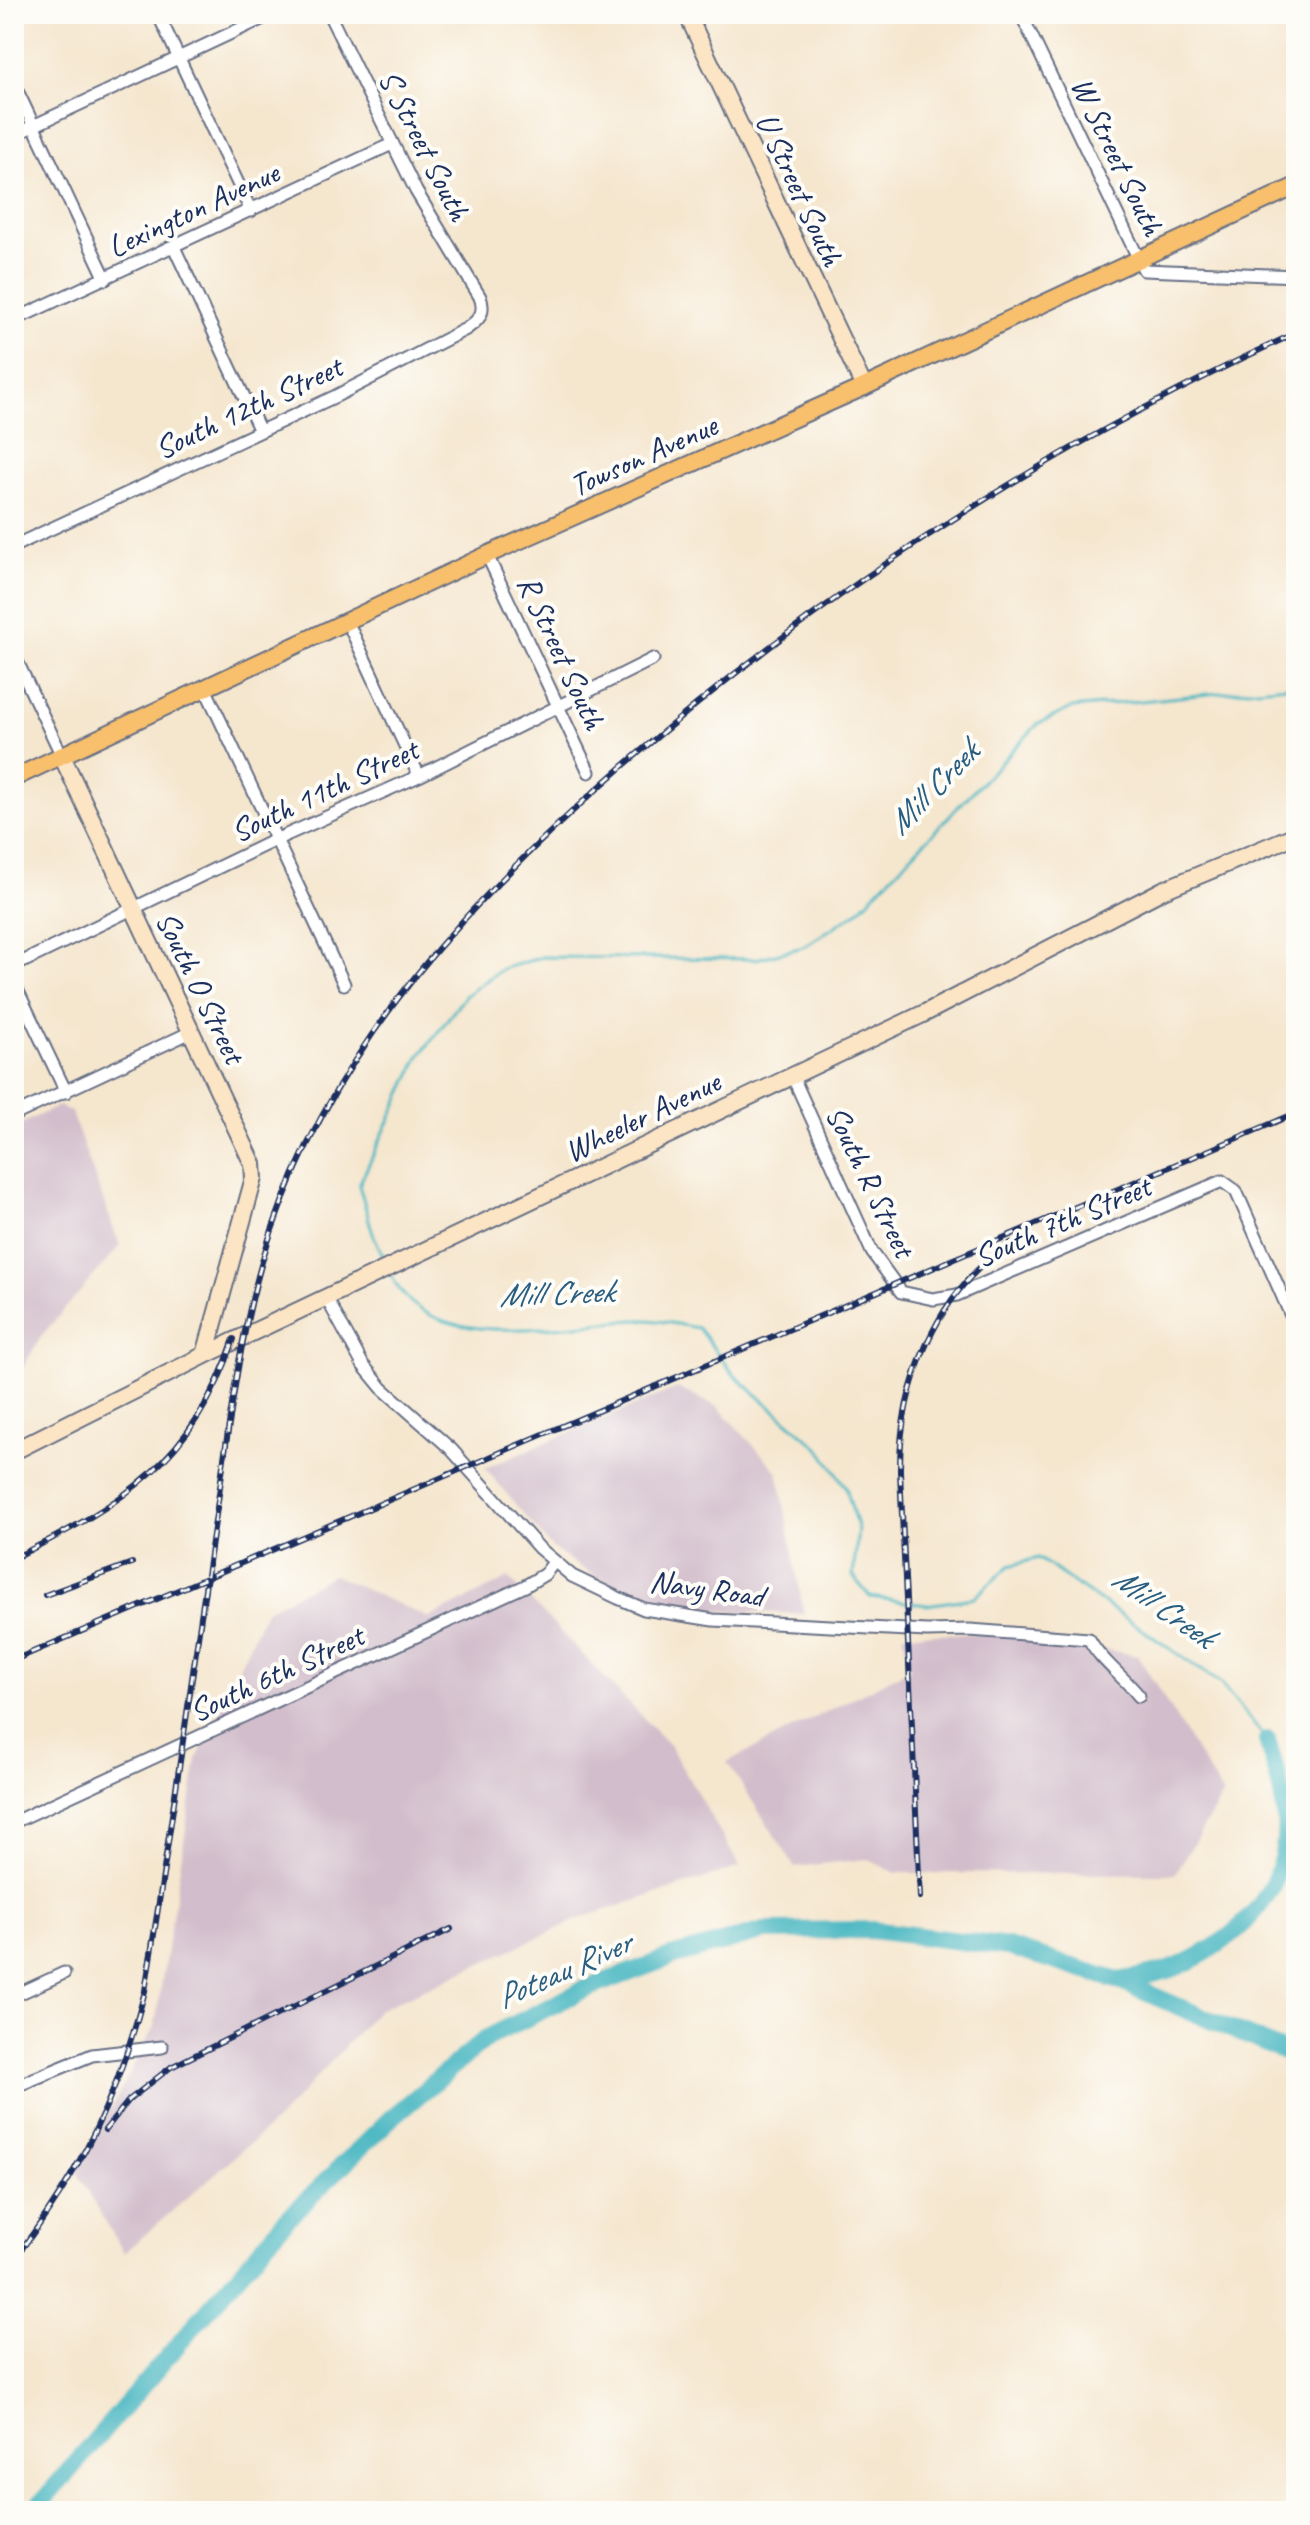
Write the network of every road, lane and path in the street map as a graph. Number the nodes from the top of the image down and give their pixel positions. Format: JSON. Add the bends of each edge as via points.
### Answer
{"nodes":[{"id":1,"x":158,"y":14,"type":"edge"},
{"id":2,"x":272,"y":14,"type":"edge"},
{"id":3,"x":329,"y":14,"type":"edge"},
{"id":4,"x":687,"y":14,"type":"edge"},
{"id":5,"x":1021,"y":14,"type":"edge"},
{"id":6,"x":179,"y":58,"type":"junction"},
{"id":7,"x":14,"y":84,"type":"edge"},
{"id":8,"x":33,"y":126,"type":"junction"},
{"id":9,"x":14,"y":135,"type":"edge"},
{"id":10,"x":392,"y":144,"type":"junction"},
{"id":11,"x":1296,"y":186,"type":"edge"},
{"id":12,"x":251,"y":211,"type":"junction"},
{"id":13,"x":174,"y":247,"type":"junction"},
{"id":14,"x":1139,"y":260,"type":"junction"},
{"id":15,"x":1296,"y":276,"type":"edge"},
{"id":16,"x":106,"y":279,"type":"junction"},
{"id":17,"x":480,"y":297,"type":"joint"},
{"id":18,"x":14,"y":320,"type":"edge"},
{"id":19,"x":864,"y":387,"type":"junction"},
{"id":20,"x":259,"y":429,"type":"junction"},
{"id":21,"x":14,"y":546,"type":"edge"},
{"id":22,"x":487,"y":555,"type":"junction"},
{"id":23,"x":347,"y":621,"type":"junction"},
{"id":24,"x":14,"y":655,"type":"edge"},
{"id":25,"x":653,"y":659,"type":"dead end"},
{"id":26,"x":205,"y":688,"type":"junction"},
{"id":27,"x":559,"y":708,"type":"junction"},
{"id":28,"x":62,"y":756,"type":"junction"},
{"id":29,"x":589,"y":772,"type":"dead end"},
{"id":30,"x":419,"y":776,"type":"junction"},
{"id":31,"x":14,"y":778,"type":"edge"},
{"id":32,"x":1296,"y":835,"type":"edge"},
{"id":33,"x":275,"y":840,"type":"junction"},
{"id":34,"x":133,"y":909,"type":"junction"},
{"id":35,"x":14,"y":966,"type":"edge"},
{"id":36,"x":14,"y":983,"type":"edge"},
{"id":37,"x":344,"y":984,"type":"dead end"},
{"id":38,"x":191,"y":1032,"type":"junction"},
{"id":39,"x":792,"y":1075,"type":"junction"},
{"id":40,"x":66,"y":1092,"type":"junction"},
{"id":41,"x":14,"y":1115,"type":"edge"},
{"id":42,"x":915,"y":1297,"type":"joint"},
{"id":43,"x":327,"y":1299,"type":"junction"},
{"id":44,"x":1296,"y":1327,"type":"edge"},
{"id":45,"x":205,"y":1355,"type":"junction"},
{"id":46,"x":14,"y":1451,"type":"edge"},
{"id":47,"x":554,"y":1562,"type":"junction"},
{"id":48,"x":1139,"y":1696,"type":"dead end"},
{"id":49,"x":14,"y":1822,"type":"edge"},
{"id":50,"x":64,"y":1973,"type":"dead end"},
{"id":51,"x":14,"y":1996,"type":"edge"},
{"id":52,"x":162,"y":2047,"type":"dead end"},
{"id":53,"x":14,"y":2087,"type":"edge"}],
"edges":[{"from":1,"to":6,"type":"street"},
{"from":2,"to":6,"type":"street"},
{"from":3,"to":10,"type":"street","name":"S Street South"},
{"from":4,"to":19,"type":"main road","name":"U Street South"},
{"from":5,"to":14,"type":"street","name":"W Street South"},
{"from":6,"to":8,"type":"street"},
{"from":6,"to":12,"type":"street"},
{"from":7,"to":8,"type":"street"},
{"from":8,"to":9,"type":"street"},
{"from":8,"to":16,"type":"street"},
{"from":10,"to":12,"type":"street","name":"Lexington Avenue"},
{"from":10,"to":17,"type":"street","name":"S Street South"},
{"from":11,"to":14,"type":"main road","name":"Towson Avenue"},
{"from":12,"to":13,"type":"street","name":"Lexington Avenue"},
{"from":13,"to":16,"type":"street","name":"Lexington Avenue"},
{"from":13,"to":20,"type":"street"},
{"from":14,"to":15,"type":"street","name":"W Street South","via":[[1144,270]]},
{"from":14,"to":19,"type":"main road","name":"Towson Avenue"},
{"from":16,"to":18,"type":"street","name":"Lexington Avenue"},
{"from":17,"to":20,"type":"street","name":"South 12th Street","via":[[482,314],[466,329]]},
{"from":19,"to":22,"type":"main road","name":"Towson Avenue"},
{"from":20,"to":21,"type":"street","name":"South 12th Street"},
{"from":22,"to":23,"type":"main road","name":"Towson Avenue"},
{"from":22,"to":27,"type":"street","name":"R Street South"},
{"from":23,"to":26,"type":"main road","name":"Towson Avenue"},
{"from":23,"to":30,"type":"street"},
{"from":24,"to":28,"type":"street","name":"South O Street"},
{"from":25,"to":27,"type":"street","name":"South 11th Street"},
{"from":26,"to":28,"type":"main road","name":"Towson Avenue"},
{"from":26,"to":33,"type":"street"},
{"from":27,"to":29,"type":"street","name":"R Street South"},
{"from":27,"to":30,"type":"street","name":"South 11th Street"},
{"from":28,"to":31,"type":"main road","name":"Towson Avenue"},
{"from":28,"to":34,"type":"main road","name":"South O Street"},
{"from":30,"to":33,"type":"street","name":"South 11th Street"},
{"from":32,"to":39,"type":"main road","name":"Wheeler Avenue","via":[[1163,890]]},
{"from":33,"to":34,"type":"street","name":"South 11th Street"},
{"from":33,"to":37,"type":"street"},
{"from":34,"to":35,"type":"street","name":"South 11th Street"},
{"from":34,"to":38,"type":"main road","name":"South O Street"},
{"from":36,"to":40,"type":"street"},
{"from":38,"to":40,"type":"street"},
{"from":38,"to":45,"type":"main road","name":"South O Street","via":[[254,1171]]},
{"from":39,"to":42,"type":"street","name":"South R Street","via":[[878,1264],[901,1292]]},
{"from":39,"to":43,"type":"main road","name":"Wheeler Avenue"},
{"from":40,"to":41,"type":"street"},
{"from":42,"to":44,"type":"street","name":"South 7th Street","via":[[957,1295],[1214,1183],[1227,1182],[1236,1191]]},
{"from":43,"to":45,"type":"main road","name":"Wheeler Avenue"},
{"from":43,"to":47,"type":"street","name":"Navy Road","via":[[373,1378],[451,1449]]},
{"from":45,"to":46,"type":"main road","name":"Wheeler Avenue"},
{"from":47,"to":48,"type":"street","name":"Navy Road","via":[[572,1576],[644,1609],[694,1618],[1089,1639]]},
{"from":47,"to":49,"type":"street","name":"South 6th Street","via":[[525,1586]]},
{"from":50,"to":51,"type":"street"},
{"from":52,"to":53,"type":"street","via":[[92,2055]]}]}
